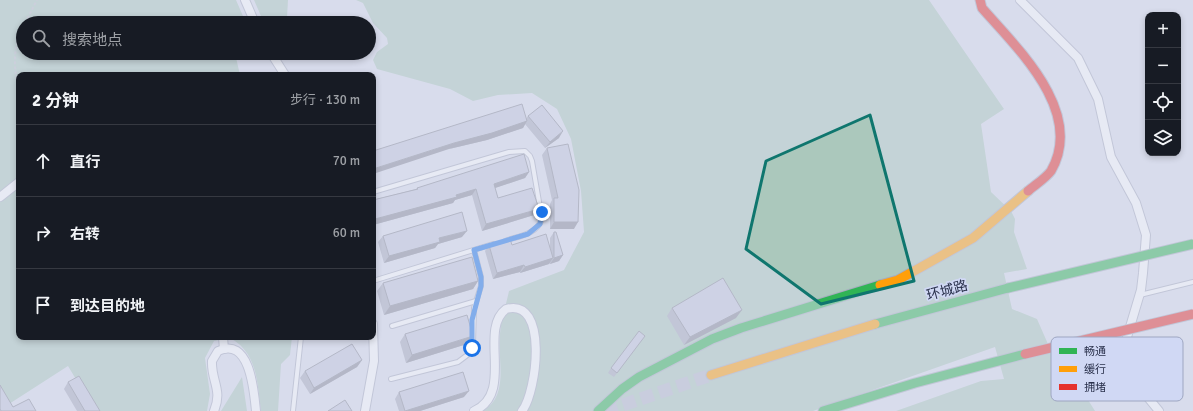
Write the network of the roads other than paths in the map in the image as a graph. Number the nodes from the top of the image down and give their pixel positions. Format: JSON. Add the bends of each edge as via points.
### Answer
{"nodes":[{"id":1,"x":245,"y":0,"type":"edge"},
{"id":2,"x":980,"y":0,"type":"edge"},
{"id":3,"x":1020,"y":0,"type":"edge"},
{"id":4,"x":252,"y":16,"type":"edge"},
{"id":5,"x":275,"y":60,"type":"edge"},
{"id":6,"x":282,"y":72,"type":"edge"},
{"id":7,"x":16,"y":184,"type":"edge"},
{"id":8,"x":376,"y":191,"type":"edge"},
{"id":9,"x":0,"y":197,"type":"edge"},
{"id":10,"x":1193,"y":244,"type":"edge"},
{"id":11,"x":474,"y":250,"type":"junction"},
{"id":12,"x":376,"y":280,"type":"edge"},
{"id":13,"x":1193,"y":282,"type":"edge"},
{"id":14,"x":1140,"y":295,"type":"junction"},
{"id":15,"x":476,"y":301,"type":"junction"},
{"id":16,"x":1193,"y":314,"type":"edge"},
{"id":17,"x":392,"y":326,"type":"dead end"},
{"id":18,"x":1096,"y":337,"type":"edge"},
{"id":19,"x":1127,"y":337,"type":"edge"},
{"id":20,"x":223,"y":340,"type":"edge"},
{"id":21,"x":301,"y":340,"type":"edge"},
{"id":22,"x":373,"y":340,"type":"edge"},
{"id":23,"x":1051,"y":348,"type":"edge"},
{"id":24,"x":224,"y":349,"type":"junction"},
{"id":25,"x":711,"y":375,"type":"tunnel mouth"},
{"id":26,"x":391,"y":379,"type":"dead end"},
{"id":27,"x":1151,"y":401,"type":"edge"},
{"id":28,"x":214,"y":411,"type":"edge"},
{"id":29,"x":256,"y":411,"type":"edge"},
{"id":30,"x":293,"y":411,"type":"edge"},
{"id":31,"x":365,"y":411,"type":"edge"},
{"id":32,"x":474,"y":411,"type":"edge"},
{"id":33,"x":522,"y":411,"type":"edge"},
{"id":34,"x":598,"y":411,"type":"edge"},
{"id":35,"x":823,"y":411,"type":"edge"},
{"id":36,"x":1159,"y":411,"type":"edge"}],
"edges":[{"from":1,"to":4,"type":"street"},
{"from":2,"to":34,"type":"main road","via":[[982,8],[1040,78],[1059,116],[1061,142],[1050,172],[973,238],[898,280],[712,339],[639,377]]},
{"from":3,"to":14,"type":"street","via":[[1078,58],[1098,98],[1112,157],[1136,203],[1146,235]]},
{"from":5,"to":6,"type":"street"},
{"from":7,"to":9,"type":"street"},
{"from":8,"to":11,"type":"lane","via":[[509,152],[528,152],[542,212],[540,224],[528,234]]},
{"from":10,"to":25,"type":"main road","name":"环城路","bridge":true,"via":[[1008,288],[896,318]]},
{"from":11,"to":12,"type":"lane"},
{"from":11,"to":15,"type":"lane","via":[[481,277]]},
{"from":13,"to":14,"type":"lane"},
{"from":14,"to":19,"type":"street"},
{"from":15,"to":17,"type":"lane"},
{"from":15,"to":26,"type":"lane","via":[[472,320],[472,348],[467,356],[458,362]]},
{"from":16,"to":18,"type":"main road","bridge":true},
{"from":20,"to":24,"type":"street"},
{"from":21,"to":30,"type":"lane"},
{"from":22,"to":31,"type":"street","via":[[374,361]]},
{"from":23,"to":35,"type":"main road","bridge":true,"via":[[915,383]]},
{"from":24,"to":28,"type":"street","via":[[216,353],[212,361],[219,393]]},
{"from":24,"to":29,"type":"street","via":[[235,349],[244,356]]},
{"from":27,"to":36,"type":"street"},
{"from":32,"to":33,"type":"street","via":[[489,400],[493,388],[495,338],[500,318],[506,309],[516,308],[525,311],[531,320],[535,343],[533,379],[528,401]]}]}
